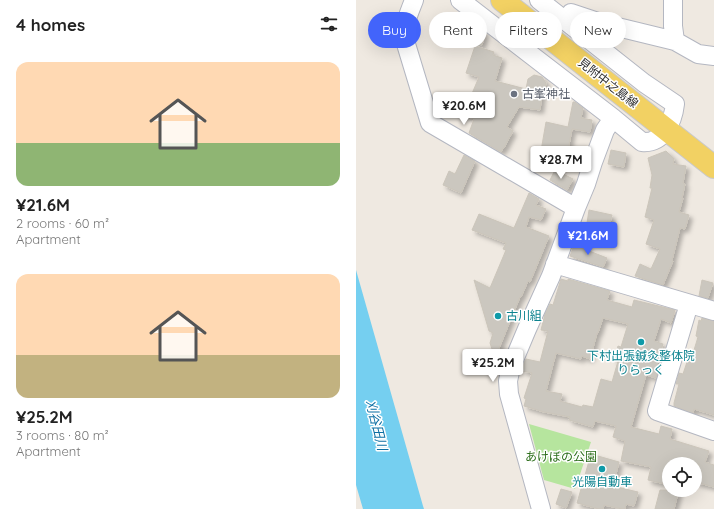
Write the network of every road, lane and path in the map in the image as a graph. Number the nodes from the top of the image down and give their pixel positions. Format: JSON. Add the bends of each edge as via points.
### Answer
{"nodes":[{"id":1,"x":414,"y":0,"type":"edge"},
{"id":2,"x":460,"y":0,"type":"edge"},
{"id":3,"x":502,"y":0,"type":"edge"},
{"id":4,"x":539,"y":0,"type":"edge"},
{"id":5,"x":673,"y":0,"type":"edge"},
{"id":6,"x":572,"y":11,"type":"edge"},
{"id":7,"x":675,"y":41,"type":"junction"},
{"id":8,"x":714,"y":56,"type":"edge"},
{"id":9,"x":613,"y":118,"type":"junction"},
{"id":10,"x":667,"y":130,"type":"junction"},
{"id":11,"x":714,"y":166,"type":"edge"},
{"id":12,"x":576,"y":208,"type":"junction"},
{"id":13,"x":555,"y":264,"type":"junction"},
{"id":14,"x":688,"y":304,"type":"junction"},
{"id":15,"x":714,"y":311,"type":"edge"},
{"id":16,"x":714,"y":430,"type":"edge"},
{"id":17,"x":541,"y":509,"type":"edge"}],
"edges":[{"from":1,"to":12,"type":"street","via":[[404,36],[430,123]]},
{"from":2,"to":9,"type":"street"},
{"from":3,"to":10,"type":"main road","name":"見附中之島線"},
{"from":4,"to":6,"type":"street"},
{"from":5,"to":7,"type":"street"},
{"from":6,"to":7,"type":"street","via":[[601,23]]},
{"from":6,"to":10,"type":"street","via":[[644,83],[675,104]]},
{"from":7,"to":8,"type":"street","via":[[698,54]]},
{"from":9,"to":10,"type":"street","via":[[642,142],[656,140]]},
{"from":9,"to":12,"type":"street","via":[[605,130]]},
{"from":10,"to":11,"type":"main road","name":"見附中之島線"},
{"from":12,"to":13,"type":"street"},
{"from":13,"to":14,"type":"street"},
{"from":13,"to":17,"type":"street","via":[[511,367],[508,381],[509,394]]},
{"from":14,"to":15,"type":"street"},
{"from":14,"to":16,"type":"street","via":[[657,412]]}]}
